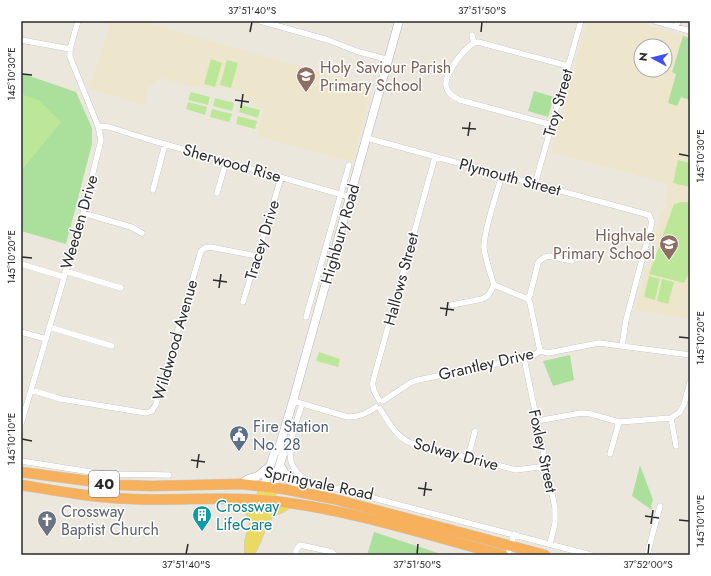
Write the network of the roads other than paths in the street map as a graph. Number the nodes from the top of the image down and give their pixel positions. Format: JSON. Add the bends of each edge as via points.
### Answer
{"nodes":[{"id":1,"x":78,"y":21,"type":"edge"},
{"id":2,"x":260,"y":21,"type":"edge"},
{"id":3,"x":399,"y":21,"type":"edge"},
{"id":4,"x":581,"y":21,"type":"edge"},
{"id":5,"x":655,"y":21,"type":"edge"},
{"id":6,"x":677,"y":24,"type":"edge"},
{"id":7,"x":690,"y":31,"type":"edge"},
{"id":8,"x":472,"y":35,"type":"dead end"},
{"id":9,"x":21,"y":40,"type":"edge"},
{"id":10,"x":474,"y":42,"type":"junction"},
{"id":11,"x":70,"y":49,"type":"junction"},
{"id":12,"x":389,"y":60,"type":"junction"},
{"id":13,"x":568,"y":66,"type":"junction"},
{"id":14,"x":552,"y":125,"type":"junction"},
{"id":15,"x":98,"y":126,"type":"junction"},
{"id":16,"x":114,"y":130,"type":"junction"},
{"id":17,"x":100,"y":134,"type":"junction"},
{"id":18,"x":367,"y":138,"type":"junction"},
{"id":19,"x":165,"y":144,"type":"junction"},
{"id":20,"x":435,"y":157,"type":"junction"},
{"id":21,"x":226,"y":162,"type":"junction"},
{"id":22,"x":349,"y":165,"type":"dead end"},
{"id":23,"x":502,"y":175,"type":"junction"},
{"id":24,"x":281,"y":178,"type":"junction"},
{"id":25,"x":535,"y":184,"type":"junction"},
{"id":26,"x":153,"y":190,"type":"dead end"},
{"id":27,"x":217,"y":193,"type":"dead end"},
{"id":28,"x":341,"y":194,"type":"junction"},
{"id":29,"x":350,"y":197,"type":"junction"},
{"id":30,"x":83,"y":213,"type":"junction"},
{"id":31,"x":142,"y":233,"type":"dead end"},
{"id":32,"x":257,"y":256,"type":"junction"},
{"id":33,"x":572,"y":261,"type":"dead end"},
{"id":34,"x":21,"y":264,"type":"edge"},
{"id":35,"x":64,"y":274,"type":"junction"},
{"id":36,"x":494,"y":285,"type":"junction"},
{"id":37,"x":121,"y":288,"type":"dead end"},
{"id":38,"x":528,"y":299,"type":"junction"},
{"id":39,"x":243,"y":302,"type":"dead end"},
{"id":40,"x":452,"y":305,"type":"dead end"},
{"id":41,"x":306,"y":317,"type":"dead end"},
{"id":42,"x":49,"y":327,"type":"junction"},
{"id":43,"x":21,"y":332,"type":"edge"},
{"id":44,"x":46,"y":339,"type":"junction"},
{"id":45,"x":112,"y":346,"type":"dead end"},
{"id":46,"x":622,"y":346,"type":"junction"},
{"id":47,"x":540,"y":351,"type":"junction"},
{"id":48,"x":690,"y":355,"type":"edge"},
{"id":49,"x":524,"y":358,"type":"junction"},
{"id":50,"x":690,"y":382,"type":"edge"},
{"id":51,"x":31,"y":390,"type":"junction"},
{"id":52,"x":381,"y":400,"type":"junction"},
{"id":53,"x":293,"y":402,"type":"junction"},
{"id":54,"x":24,"y":404,"type":"edge"},
{"id":55,"x":302,"y":404,"type":"junction"},
{"id":56,"x":378,"y":408,"type":"junction"},
{"id":57,"x":672,"y":418,"type":"junction"},
{"id":58,"x":537,"y":421,"type":"junction"},
{"id":59,"x":619,"y":422,"type":"junction"},
{"id":60,"x":21,"y":424,"type":"edge"},
{"id":61,"x":475,"y":431,"type":"dead end"},
{"id":62,"x":676,"y":446,"type":"dead end"},
{"id":63,"x":279,"y":448,"type":"junction"},
{"id":64,"x":610,"y":454,"type":"dead end"},
{"id":65,"x":468,"y":458,"type":"junction"},
{"id":66,"x":21,"y":461,"type":"edge"},
{"id":67,"x":280,"y":465,"type":"junction"},
{"id":68,"x":270,"y":466,"type":"junction"},
{"id":69,"x":546,"y":466,"type":"junction"},
{"id":70,"x":21,"y":472,"type":"edge"},
{"id":71,"x":169,"y":475,"type":"dead end"},
{"id":72,"x":241,"y":484,"type":"junction"},
{"id":73,"x":21,"y":485,"type":"edge"},
{"id":74,"x":269,"y":487,"type":"junction"},
{"id":75,"x":304,"y":492,"type":"junction"},
{"id":76,"x":243,"y":499,"type":"junction"},
{"id":77,"x":265,"y":500,"type":"junction"},
{"id":78,"x":289,"y":503,"type":"junction"},
{"id":79,"x":660,"y":506,"type":"dead end"},
{"id":80,"x":264,"y":519,"type":"junction"},
{"id":81,"x":254,"y":523,"type":"junction"},
{"id":82,"x":514,"y":534,"type":"junction"},
{"id":83,"x":550,"y":544,"type":"junction"},
{"id":84,"x":510,"y":550,"type":"edge"},
{"id":85,"x":249,"y":555,"type":"edge"},
{"id":86,"x":296,"y":555,"type":"edge"},
{"id":87,"x":335,"y":555,"type":"edge"},
{"id":88,"x":503,"y":555,"type":"edge"},
{"id":89,"x":545,"y":555,"type":"edge"},
{"id":90,"x":591,"y":555,"type":"edge"},
{"id":91,"x":647,"y":555,"type":"edge"}],
"edges":[{"from":1,"to":11,"type":"street","name":"Weeden Drive"},
{"from":2,"to":12,"type":"street"},
{"from":3,"to":12,"type":"main road","name":"Highbury Road"},
{"from":4,"to":13,"type":"street","name":"Troy Street"},
{"from":5,"to":6,"type":"street"},
{"from":6,"to":7,"type":"street"},
{"from":8,"to":10,"type":"street"},
{"from":9,"to":11,"type":"street"},
{"from":10,"to":13,"type":"street"},
{"from":10,"to":14,"type":"street","via":[[446,77],[450,94],[460,100]]},
{"from":11,"to":15,"type":"street","name":"Weeden Drive","via":[[70,58]]},
{"from":12,"to":18,"type":"main road","name":"Highbury Road"},
{"from":13,"to":14,"type":"street","name":"Troy Street"},
{"from":14,"to":25,"type":"street","name":"Troy Street"},
{"from":15,"to":16,"type":"street","name":"Sherwood Rise"},
{"from":15,"to":17,"type":"street","name":"Weeden Drive"},
{"from":16,"to":17,"type":"street"},
{"from":16,"to":19,"type":"street","name":"Sherwood Rise"},
{"from":17,"to":30,"type":"street","name":"Weeden Drive","via":[[100,145]]},
{"from":18,"to":20,"type":"street","name":"Plymouth Street"},
{"from":18,"to":29,"type":"main road","name":"Highbury Road"},
{"from":19,"to":21,"type":"street","name":"Sherwood Rise"},
{"from":19,"to":26,"type":"street"},
{"from":20,"to":23,"type":"street","name":"Plymouth Street"},
{"from":20,"to":52,"type":"street","name":"Hallows Street","via":[[373,381],[373,391]]},
{"from":21,"to":24,"type":"street","name":"Sherwood Rise"},
{"from":21,"to":27,"type":"street"},
{"from":22,"to":28,"type":"street"},
{"from":23,"to":25,"type":"street","name":"Plymouth Street"},
{"from":23,"to":36,"type":"street","via":[[484,247]]},
{"from":24,"to":28,"type":"street","name":"Sherwood Rise"},
{"from":24,"to":32,"type":"street","name":"Tracey Drive"},
{"from":25,"to":46,"type":"street","name":"Plymouth Street","via":[[646,214],[651,218]]},
{"from":28,"to":29,"type":"street","name":"Sherwood Rise"},
{"from":28,"to":41,"type":"street"},
{"from":29,"to":53,"type":"main road","name":"Highbury Road"},
{"from":30,"to":31,"type":"street"},
{"from":30,"to":35,"type":"street","name":"Weeden Drive"},
{"from":32,"to":39,"type":"street","name":"Tracey Drive"},
{"from":32,"to":51,"type":"street","name":"Wildwood Avenue","via":[[210,247],[201,252],[152,412],[61,399]]},
{"from":33,"to":38,"type":"street","via":[[549,256],[541,259]]},
{"from":34,"to":35,"type":"street"},
{"from":35,"to":37,"type":"street"},
{"from":35,"to":42,"type":"street","name":"Weeden Drive"},
{"from":36,"to":38,"type":"street"},
{"from":36,"to":40,"type":"street","via":[[488,296],[482,299]]},
{"from":38,"to":47,"type":"street"},
{"from":42,"to":44,"type":"street","name":"Weeden Drive"},
{"from":42,"to":45,"type":"street"},
{"from":43,"to":44,"type":"street"},
{"from":44,"to":51,"type":"street","name":"Weeden Drive"},
{"from":46,"to":47,"type":"street","name":"Grantley Drive","via":[[599,343],[548,353]]},
{"from":46,"to":48,"type":"street","name":"Grantley Drive"},
{"from":47,"to":49,"type":"street","name":"Grantley Drive"},
{"from":49,"to":52,"type":"street","name":"Grantley Drive","via":[[418,380]]},
{"from":49,"to":58,"type":"street","name":"Foxley Street"},
{"from":50,"to":57,"type":"street","via":[[680,412]]},
{"from":51,"to":54,"type":"street","name":"Weeden Drive"},
{"from":52,"to":56,"type":"street","via":[[376,402]]},
{"from":53,"to":55,"type":"street"},
{"from":53,"to":63,"type":"main road","name":"Highbury Road"},
{"from":54,"to":60,"type":"street","name":"Weeden Drive"},
{"from":55,"to":56,"type":"street","via":[[348,417],[361,416]]},
{"from":55,"to":82,"type":"street","name":"Springvale Road","via":[[290,449],[290,460],[302,477],[312,482]]},
{"from":56,"to":65,"type":"street","name":"Solway Drive","via":[[395,432],[408,441]]},
{"from":57,"to":59,"type":"street"},
{"from":57,"to":62,"type":"street"},
{"from":58,"to":59,"type":"street","via":[[581,413]]},
{"from":58,"to":69,"type":"street","name":"Foxley Street"},
{"from":59,"to":64,"type":"street"},
{"from":61,"to":65,"type":"street"},
{"from":63,"to":67,"type":"main road","name":"Highbury Road","via":[[283,454]]},
{"from":63,"to":68,"type":"main road","name":"Highbury Road","via":[[275,451]]},
{"from":65,"to":69,"type":"street","name":"Solway Drive","via":[[519,470]]},
{"from":66,"to":71,"type":"street","via":[[107,474]]},
{"from":67,"to":74,"type":"main road","name":"Highbury Road"},
{"from":67,"to":75,"type":"main road","via":[[288,479]]},
{"from":68,"to":72,"type":"main road","via":[[258,476]]},
{"from":68,"to":74,"type":"main road","name":"Highbury Road"},
{"from":69,"to":83,"type":"street","name":"Foxley Street","via":[[555,514]]},
{"from":70,"to":72,"type":"highway","name":"Springvale Road","number":"40","via":[[118,485]]},
{"from":72,"to":74,"type":"highway","name":"Springvale Road","number":"40"},
{"from":73,"to":76,"type":"highway","name":"Springvale Road","number":"40","via":[[124,499]]},
{"from":74,"to":75,"type":"highway","name":"Springvale Road","number":"40"},
{"from":74,"to":77,"type":"main road","name":"Highbury Road"},
{"from":75,"to":84,"type":"highway","name":"Springvale Road","number":"40"},
{"from":76,"to":77,"type":"highway","name":"Springvale Road","number":"40"},
{"from":76,"to":81,"type":"main road"},
{"from":77,"to":78,"type":"highway","name":"Springvale Road","number":"40"},
{"from":77,"to":80,"type":"main road","name":"Highbury Road"},
{"from":77,"to":81,"type":"main road","name":"Highbury Road"},
{"from":78,"to":80,"type":"main road"},
{"from":78,"to":88,"type":"highway","name":"Springvale Road","number":"40","via":[[340,512]]},
{"from":79,"to":91,"type":"street"},
{"from":80,"to":85,"type":"main road","name":"Highbury Road","via":[[256,544]]},
{"from":81,"to":85,"type":"main road","name":"Highbury Road","via":[[249,542]]},
{"from":82,"to":83,"type":"street","name":"Springvale Road"},
{"from":82,"to":84,"type":"street"},
{"from":83,"to":90,"type":"street","name":"Springvale Road"},
{"from":84,"to":89,"type":"highway","name":"Springvale Road","number":"40"},
{"from":86,"to":87,"type":"street","via":[[300,545],[332,552]]}]}
